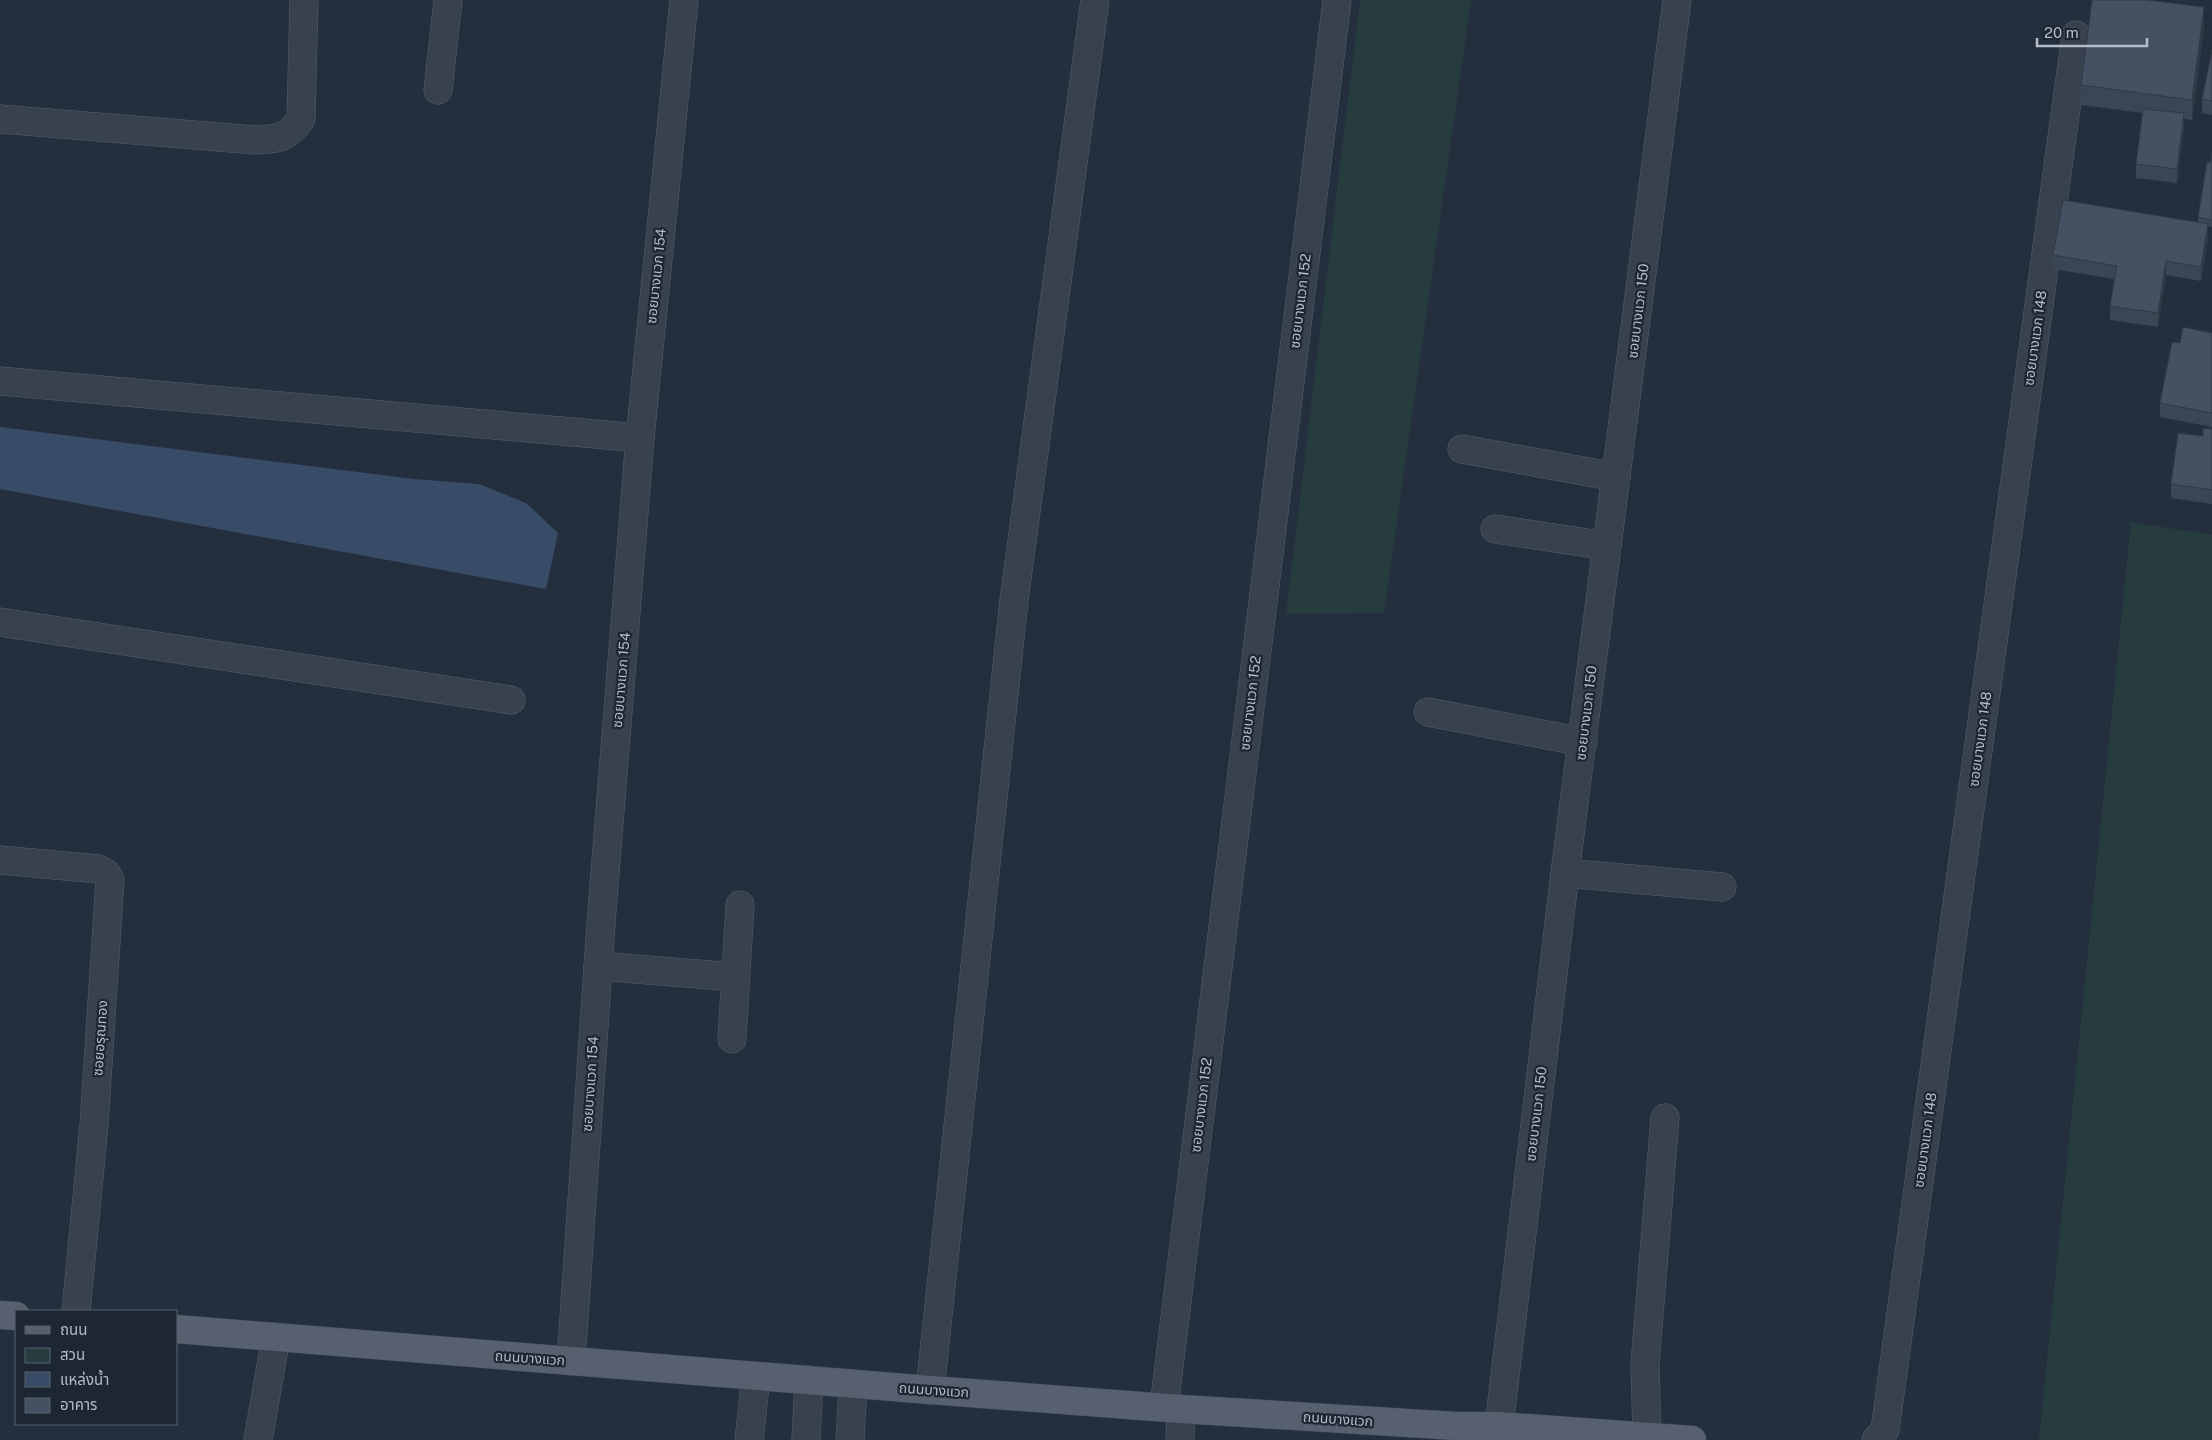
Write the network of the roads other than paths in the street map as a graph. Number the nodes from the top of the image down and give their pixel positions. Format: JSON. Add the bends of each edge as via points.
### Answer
{"nodes":[{"id":1,"x":304,"y":0,"type":"edge"},
{"id":2,"x":448,"y":0,"type":"edge"},
{"id":3,"x":684,"y":0,"type":"edge"},
{"id":4,"x":1095,"y":0,"type":"edge"},
{"id":5,"x":1337,"y":0,"type":"edge"},
{"id":6,"x":1677,"y":0,"type":"edge"},
{"id":7,"x":2076,"y":35,"type":"dead end"},
{"id":8,"x":438,"y":90,"type":"dead end"},
{"id":9,"x":0,"y":119,"type":"edge"},
{"id":10,"x":0,"y":381,"type":"edge"},
{"id":11,"x":640,"y":438,"type":"junction"},
{"id":12,"x":1462,"y":449,"type":"dead end"},
{"id":13,"x":1616,"y":477,"type":"junction"},
{"id":14,"x":1495,"y":529,"type":"dead end"},
{"id":15,"x":1607,"y":546,"type":"junction"},
{"id":16,"x":0,"y":622,"type":"edge"},
{"id":17,"x":511,"y":700,"type":"dead end"},
{"id":18,"x":1428,"y":712,"type":"dead end"},
{"id":19,"x":1583,"y":742,"type":"junction"},
{"id":20,"x":0,"y":860,"type":"edge"},
{"id":21,"x":1566,"y":873,"type":"junction"},
{"id":22,"x":1722,"y":887,"type":"dead end"},
{"id":23,"x":740,"y":905,"type":"dead end"},
{"id":24,"x":598,"y":966,"type":"junction"},
{"id":25,"x":734,"y":977,"type":"junction"},
{"id":26,"x":732,"y":1039,"type":"dead end"},
{"id":27,"x":1665,"y":1118,"type":"dead end"},
{"id":28,"x":76,"y":1310,"type":"edge"},
{"id":29,"x":0,"y":1315,"type":"edge"},
{"id":30,"x":15,"y":1316,"type":"edge"},
{"id":31,"x":178,"y":1329,"type":"edge"},
{"id":32,"x":276,"y":1337,"type":"junction"},
{"id":33,"x":571,"y":1361,"type":"junction"},
{"id":34,"x":756,"y":1376,"type":"junction"},
{"id":35,"x":809,"y":1380,"type":"junction"},
{"id":36,"x":853,"y":1384,"type":"junction"},
{"id":37,"x":930,"y":1390,"type":"junction"},
{"id":38,"x":1173,"y":1408,"type":"junction"},
{"id":39,"x":1499,"y":1426,"type":"junction"},
{"id":40,"x":1528,"y":1434,"type":"edge"},
{"id":41,"x":1647,"y":1436,"type":"junction"},
{"id":42,"x":258,"y":1440,"type":"edge"},
{"id":43,"x":749,"y":1440,"type":"edge"},
{"id":44,"x":806,"y":1440,"type":"edge"},
{"id":45,"x":850,"y":1440,"type":"edge"},
{"id":46,"x":1180,"y":1440,"type":"edge"},
{"id":47,"x":1692,"y":1440,"type":"edge"},
{"id":48,"x":1876,"y":1440,"type":"edge"}],
"edges":[{"from":1,"to":9,"type":"street","via":[[301,119],[294,129],[279,139],[255,140]]},
{"from":2,"to":8,"type":"street"},
{"from":3,"to":11,"type":"street","name":"ซอยบางแวก 154"},
{"from":4,"to":37,"type":"street","via":[[1014,600]]},
{"from":5,"to":38,"type":"street","name":"ซอยบางแวก 152"},
{"from":6,"to":13,"type":"street","name":"ซอยบางแวก 150"},
{"from":7,"to":48,"type":"street","name":"ซอยบางแวก 148","via":[[1885,1430]]},
{"from":10,"to":11,"type":"street"},
{"from":11,"to":24,"type":"street","name":"ซอยบางแวก 154"},
{"from":12,"to":13,"type":"street"},
{"from":13,"to":15,"type":"street","name":"ซอยบางแวก 150"},
{"from":14,"to":15,"type":"street"},
{"from":15,"to":19,"type":"street","name":"ซอยบางแวก 150"},
{"from":16,"to":17,"type":"street"},
{"from":18,"to":19,"type":"street"},
{"from":19,"to":21,"type":"street","name":"ซอยบางแวก 150"},
{"from":20,"to":28,"type":"street","name":"ซอยอรุณทอง","via":[[98,869],[110,880],[94,1125]]},
{"from":21,"to":22,"type":"street"},
{"from":21,"to":39,"type":"street","name":"ซอยบางแวก 150"},
{"from":23,"to":25,"type":"street"},
{"from":24,"to":25,"type":"street"},
{"from":24,"to":33,"type":"street","name":"ซอยบางแวก 154"},
{"from":25,"to":26,"type":"street"},
{"from":27,"to":41,"type":"street","via":[[1645,1364]]},
{"from":29,"to":30,"type":"main road"},
{"from":31,"to":32,"type":"main road","name":"ถนนบางแวก"},
{"from":32,"to":33,"type":"main road","name":"ถนนบางแวก"},
{"from":32,"to":42,"type":"street"},
{"from":33,"to":34,"type":"main road","name":"ถนนบางแวก"},
{"from":34,"to":35,"type":"main road","name":"ถนนบางแวก"},
{"from":34,"to":43,"type":"street"},
{"from":35,"to":36,"type":"main road","name":"ถนนบางแวก"},
{"from":35,"to":44,"type":"street"},
{"from":36,"to":37,"type":"main road","name":"ถนนบางแวก"},
{"from":36,"to":45,"type":"street"},
{"from":37,"to":38,"type":"main road","name":"ถนนบางแวก"},
{"from":38,"to":39,"type":"main road","name":"ถนนบางแวก"},
{"from":38,"to":46,"type":"street","name":"ซอยบางแวก 152"},
{"from":39,"to":40,"type":"main road","name":"ถนนบางแวก"},
{"from":40,"to":41,"type":"main road","name":"ถนนบางแวก"},
{"from":41,"to":47,"type":"main road","name":"ถนนบางแวก"}]}
